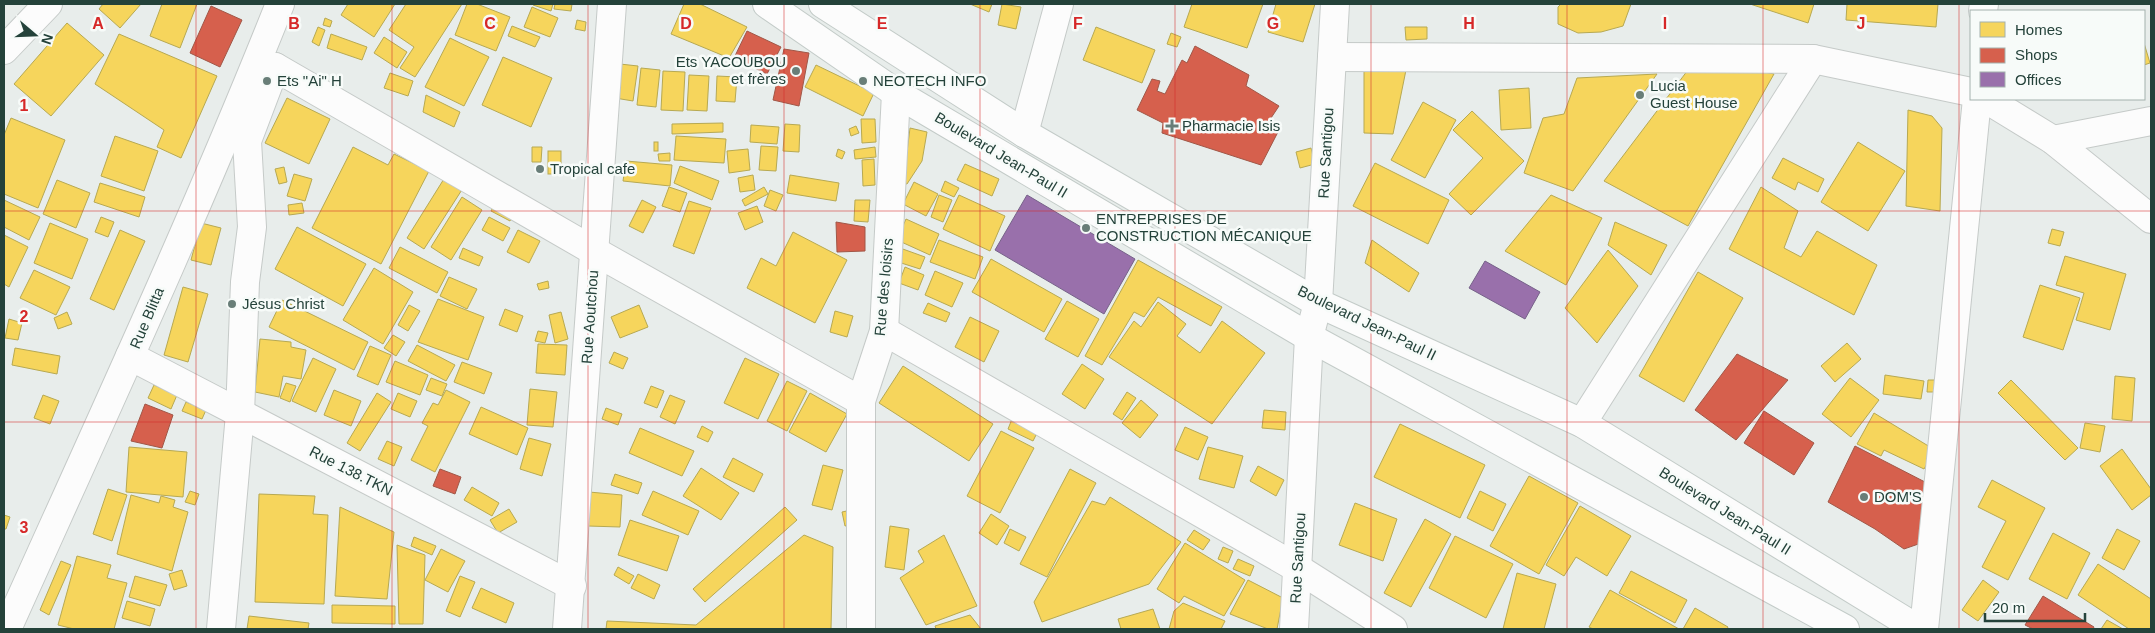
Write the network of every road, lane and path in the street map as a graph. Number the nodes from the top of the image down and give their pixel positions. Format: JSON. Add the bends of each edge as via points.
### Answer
{"nodes":[{"id":1,"x":48,"y":4,"type":"edge"},
{"id":2,"x":280,"y":4,"type":"edge"},
{"id":3,"x":612,"y":4,"type":"edge"},
{"id":4,"x":767,"y":4,"type":"edge"},
{"id":5,"x":823,"y":4,"type":"edge"},
{"id":6,"x":1059,"y":4,"type":"edge"},
{"id":7,"x":1335,"y":4,"type":"edge"},
{"id":8,"x":4,"y":50,"type":"edge"},
{"id":9,"x":1332,"y":57,"type":"junction"},
{"id":10,"x":1814,"y":59,"type":"junction"},
{"id":11,"x":266,"y":66,"type":"junction"},
{"id":12,"x":1970,"y":92,"type":"edge"},
{"id":13,"x":896,"y":93,"type":"junction"},
{"id":14,"x":1977,"y":100,"type":"edge"},
{"id":15,"x":1988,"y":100,"type":"edge"},
{"id":16,"x":2151,"y":121,"type":"edge"},
{"id":17,"x":1024,"y":133,"type":"junction"},
{"id":18,"x":2053,"y":140,"type":"junction"},
{"id":19,"x":2151,"y":220,"type":"edge"},
{"id":20,"x":594,"y":251,"type":"junction"},
{"id":21,"x":1318,"y":303,"type":"junction"},
{"id":22,"x":884,"y":331,"type":"junction"},
{"id":23,"x":1309,"y":337,"type":"junction"},
{"id":24,"x":130,"y":356,"type":"junction"},
{"id":25,"x":861,"y":401,"type":"junction"},
{"id":26,"x":240,"y":414,"type":"junction"},
{"id":27,"x":1582,"y":423,"type":"junction"},
{"id":28,"x":1297,"y":568,"type":"junction"},
{"id":29,"x":572,"y":586,"type":"junction"},
{"id":30,"x":7,"y":629,"type":"edge"},
{"id":31,"x":222,"y":629,"type":"edge"},
{"id":32,"x":567,"y":629,"type":"edge"},
{"id":33,"x":861,"y":629,"type":"edge"},
{"id":34,"x":1294,"y":629,"type":"edge"},
{"id":35,"x":1393,"y":629,"type":"edge"},
{"id":36,"x":1844,"y":629,"type":"edge"},
{"id":37,"x":1918,"y":629,"type":"edge"},
{"id":38,"x":1924,"y":629,"type":"edge"}],
"edges":[{"from":1,"to":8,"type":"street"},
{"from":2,"to":11,"type":"street","name":"Rue Blitta"},
{"from":3,"to":20,"type":"street","name":"Rue Aoutchou"},
{"from":4,"to":13,"type":"street","name":"Boulevard Jean-Paul II"},
{"from":5,"to":17,"type":"street","name":"Boulevard Jean-Paul II"},
{"from":6,"to":17,"type":"street"},
{"from":7,"to":9,"type":"street","name":"Rue Santigou"},
{"from":9,"to":10,"type":"street"},
{"from":9,"to":21,"type":"street","name":"Rue Santigou"},
{"from":10,"to":12,"type":"street"},
{"from":10,"to":27,"type":"street"},
{"from":11,"to":20,"type":"street"},
{"from":11,"to":24,"type":"street","name":"Rue Blitta"},
{"from":11,"to":26,"type":"street","via":[[247,141],[252,227],[245,282]]},
{"from":13,"to":22,"type":"street","name":"Rue des loisirs"},
{"from":13,"to":23,"type":"street","name":"Boulevard Jean-Paul II"},
{"from":14,"to":38,"type":"street"},
{"from":15,"to":18,"type":"street"},
{"from":16,"to":18,"type":"street"},
{"from":17,"to":21,"type":"street","name":"Boulevard Jean-Paul II"},
{"from":18,"to":19,"type":"street"},
{"from":20,"to":25,"type":"street"},
{"from":20,"to":29,"type":"street","name":"Rue Aoutchou"},
{"from":21,"to":23,"type":"street","name":"Rue Santigou"},
{"from":21,"to":27,"type":"street","name":"Boulevard Jean-Paul II"},
{"from":22,"to":25,"type":"street","name":"Rue des loisirs"},
{"from":22,"to":28,"type":"street"},
{"from":23,"to":28,"type":"street","name":"Rue Santigou"},
{"from":23,"to":36,"type":"street","name":"Boulevard Jean-Paul II"},
{"from":24,"to":26,"type":"street","name":"Rue 138.TKN"},
{"from":24,"to":30,"type":"street","name":"Rue Blitta"},
{"from":25,"to":33,"type":"street","name":"Rue des loisirs"},
{"from":26,"to":29,"type":"street","name":"Rue 138.TKN"},
{"from":26,"to":31,"type":"street"},
{"from":27,"to":37,"type":"street","name":"Boulevard Jean-Paul II"},
{"from":28,"to":34,"type":"street","name":"Rue Santigou"},
{"from":28,"to":35,"type":"street"},
{"from":29,"to":32,"type":"street","name":"Rue Aoutchou"}]}
